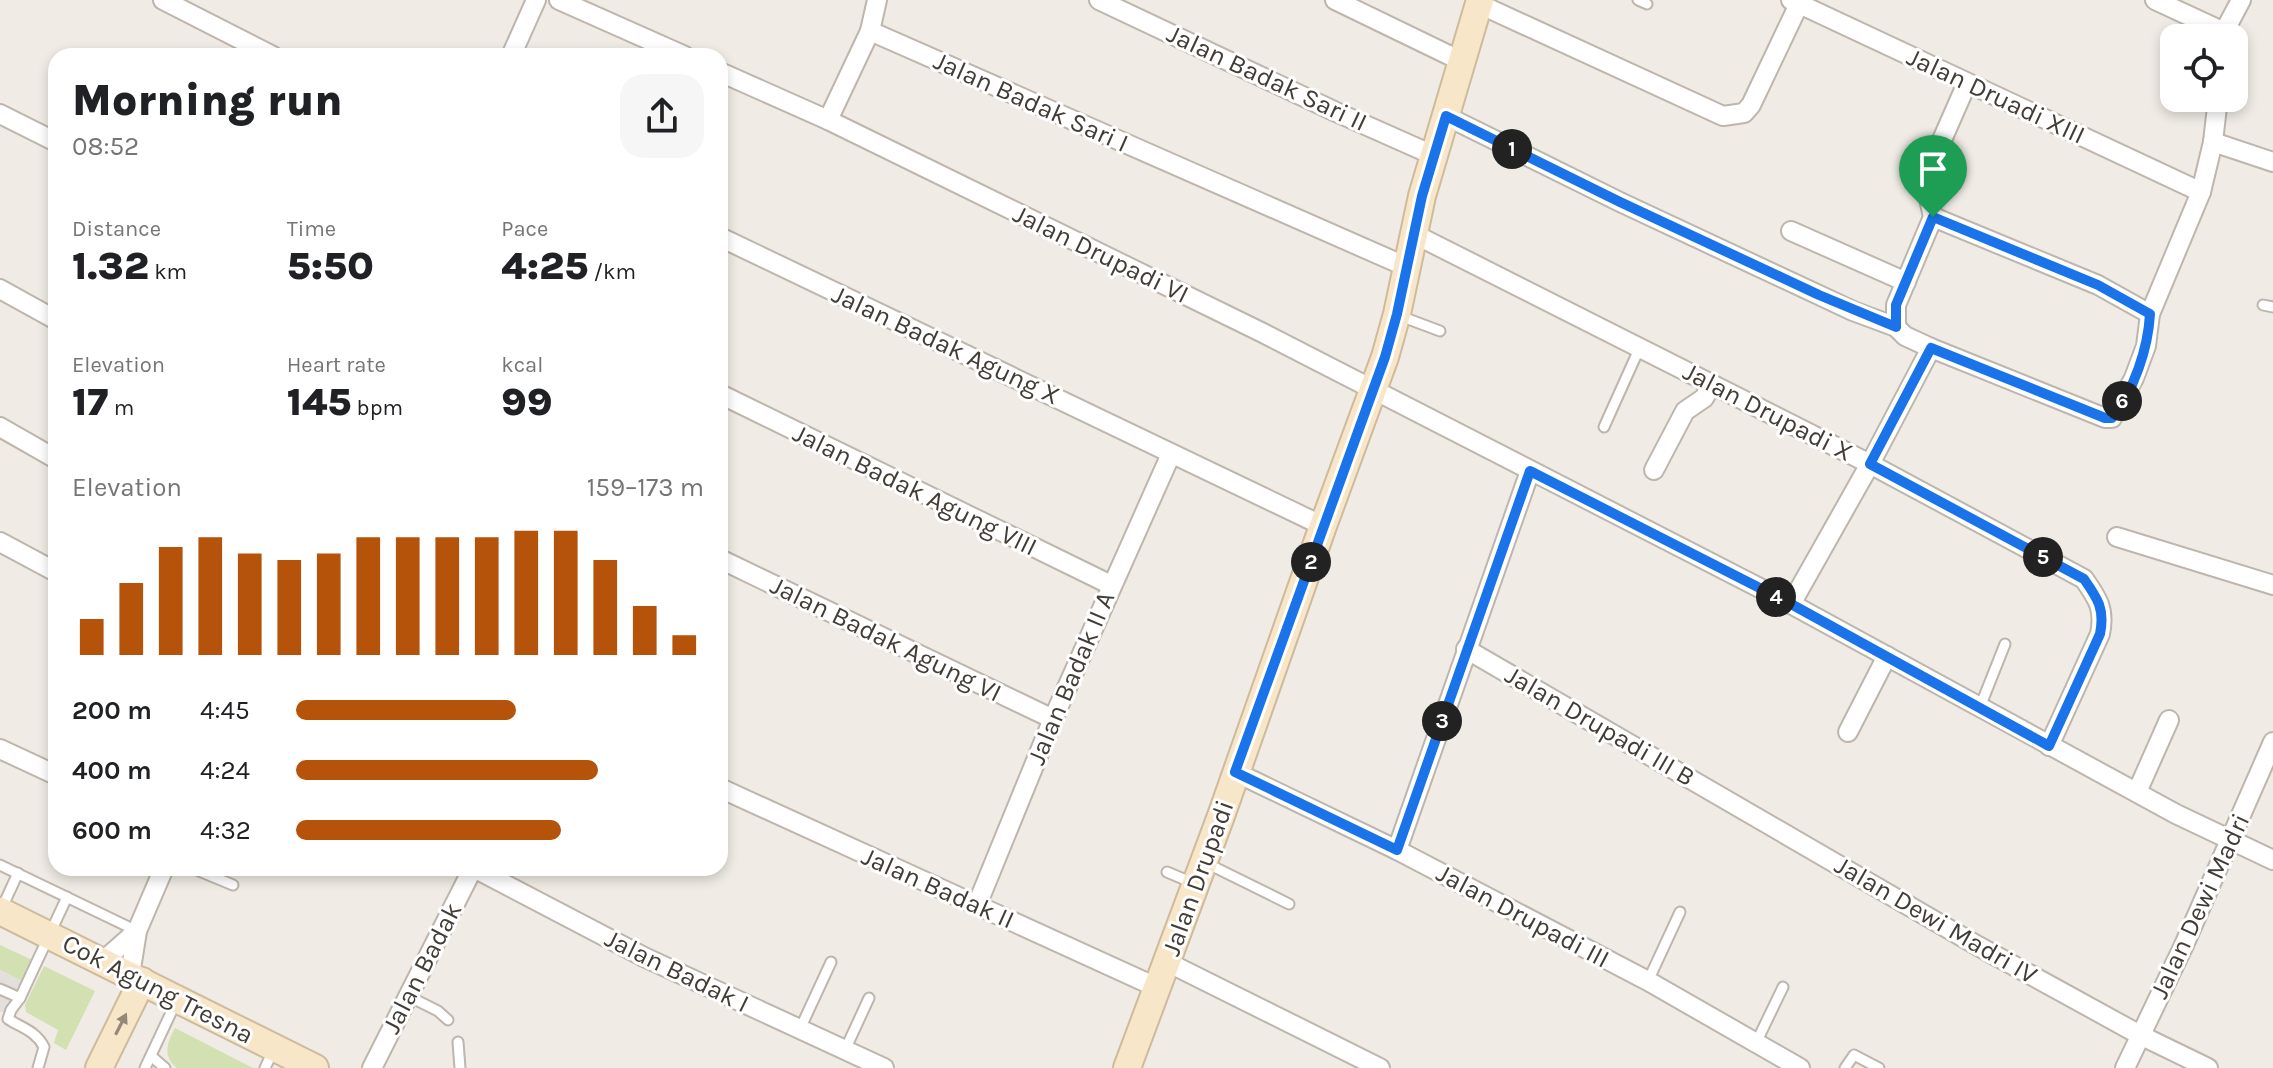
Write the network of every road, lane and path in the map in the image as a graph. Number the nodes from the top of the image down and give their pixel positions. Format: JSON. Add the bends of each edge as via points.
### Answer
{"nodes":[{"id":1,"x":163,"y":0,"type":"edge"},
{"id":2,"x":536,"y":0,"type":"edge"},
{"id":3,"x":559,"y":0,"type":"edge"},
{"id":4,"x":877,"y":0,"type":"edge"},
{"id":5,"x":1099,"y":0,"type":"edge"},
{"id":6,"x":1335,"y":0,"type":"edge"},
{"id":7,"x":2155,"y":0,"type":"edge"},
{"id":8,"x":2241,"y":0,"type":"edge"},
{"id":9,"x":1480,"y":2,"type":"edge"},
{"id":10,"x":1795,"y":2,"type":"edge"},
{"id":11,"x":2202,"y":24,"type":"edge"},
{"id":12,"x":2229,"y":24,"type":"edge"},
{"id":13,"x":870,"y":31,"type":"junction"},
{"id":14,"x":257,"y":48,"type":"edge"},
{"id":15,"x":515,"y":48,"type":"edge"},
{"id":16,"x":667,"y":48,"type":"edge"},
{"id":17,"x":1461,"y":61,"type":"junction"},
{"id":18,"x":728,"y":76,"type":"edge"},
{"id":19,"x":1967,"y":83,"type":"junction"},
{"id":20,"x":2216,"y":112,"type":"edge"},
{"id":21,"x":1,"y":115,"type":"edge"},
{"id":22,"x":1446,"y":116,"type":"junction"},
{"id":23,"x":828,"y":120,"type":"junction"},
{"id":24,"x":48,"y":138,"type":"edge"},
{"id":25,"x":2213,"y":142,"type":"junction"},
{"id":26,"x":1435,"y":156,"type":"junction"},
{"id":27,"x":2273,"y":162,"type":"edge"},
{"id":28,"x":2201,"y":192,"type":"junction"},
{"id":29,"x":1933,"y":217,"type":"junction"},
{"id":30,"x":1791,"y":231,"type":"dead end"},
{"id":31,"x":1414,"y":234,"type":"junction"},
{"id":32,"x":728,"y":241,"type":"edge"},
{"id":33,"x":1410,"y":268,"type":"junction"},
{"id":34,"x":1906,"y":282,"type":"junction"},
{"id":35,"x":0,"y":289,"type":"edge"},
{"id":36,"x":1397,"y":314,"type":"junction"},
{"id":37,"x":2150,"y":314,"type":"junction"},
{"id":38,"x":48,"y":316,"type":"edge"},
{"id":39,"x":1896,"y":327,"type":"junction"},
{"id":40,"x":1440,"y":331,"type":"dead end"},
{"id":41,"x":1640,"y":347,"type":"junction"},
{"id":42,"x":1931,"y":348,"type":"junction"},
{"id":43,"x":1712,"y":384,"type":"junction"},
{"id":44,"x":1374,"y":390,"type":"junction"},
{"id":45,"x":728,"y":398,"type":"edge"},
{"id":46,"x":0,"y":427,"type":"edge"},
{"id":47,"x":1604,"y":427,"type":"dead end"},
{"id":48,"x":48,"y":454,"type":"edge"},
{"id":49,"x":1171,"y":454,"type":"junction"},
{"id":50,"x":1870,"y":464,"type":"junction"},
{"id":51,"x":1654,"y":470,"type":"dead end"},
{"id":52,"x":1530,"y":471,"type":"junction"},
{"id":53,"x":1323,"y":526,"type":"junction"},
{"id":54,"x":2117,"y":537,"type":"dead end"},
{"id":55,"x":0,"y":542,"type":"edge"},
{"id":56,"x":728,"y":563,"type":"edge"},
{"id":57,"x":48,"y":568,"type":"edge"},
{"id":58,"x":1111,"y":585,"type":"junction"},
{"id":59,"x":2273,"y":585,"type":"edge"},
{"id":60,"x":1791,"y":604,"type":"junction"},
{"id":61,"x":2005,"y":644,"type":"dead end"},
{"id":62,"x":1466,"y":649,"type":"junction"},
{"id":63,"x":1887,"y":656,"type":"junction"},
{"id":64,"x":1980,"y":707,"type":"junction"},
{"id":65,"x":1053,"y":719,"type":"junction"},
{"id":66,"x":2169,"y":720,"type":"dead end"},
{"id":67,"x":1848,"y":732,"type":"dead end"},
{"id":68,"x":2273,"y":742,"type":"edge"},
{"id":69,"x":2049,"y":746,"type":"junction"},
{"id":70,"x":0,"y":749,"type":"edge"},
{"id":71,"x":48,"y":771,"type":"edge"},
{"id":72,"x":1235,"y":772,"type":"junction"},
{"id":73,"x":728,"y":792,"type":"edge"},
{"id":74,"x":2137,"y":792,"type":"junction"},
{"id":75,"x":1733,"y":803,"type":"joint"},
{"id":76,"x":2231,"y":839,"type":"junction"},
{"id":77,"x":1397,"y":850,"type":"junction"},
{"id":78,"x":2273,"y":860,"type":"edge"},
{"id":79,"x":0,"y":865,"type":"edge"},
{"id":80,"x":1167,"y":872,"type":"dead end"},
{"id":81,"x":18,"y":873,"type":"junction"},
{"id":82,"x":1200,"y":873,"type":"junction"},
{"id":83,"x":161,"y":876,"type":"edge"},
{"id":84,"x":211,"y":876,"type":"edge"},
{"id":85,"x":470,"y":876,"type":"edge"},
{"id":86,"x":489,"y":876,"type":"edge"},
{"id":87,"x":233,"y":885,"type":"dead end"},
{"id":88,"x":67,"y":897,"type":"junction"},
{"id":89,"x":1289,"y":904,"type":"dead end"},
{"id":90,"x":977,"y":905,"type":"junction"},
{"id":91,"x":0,"y":911,"type":"edge"},
{"id":92,"x":1680,"y":912,"type":"dead end"},
{"id":93,"x":137,"y":931,"type":"junction"},
{"id":94,"x":50,"y":935,"type":"junction"},
{"id":95,"x":103,"y":961,"type":"junction"},
{"id":96,"x":831,"y":962,"type":"dead end"},
{"id":97,"x":1167,"y":962,"type":"junction"},
{"id":98,"x":136,"y":978,"type":"junction"},
{"id":99,"x":1648,"y":981,"type":"junction"},
{"id":100,"x":1156,"y":987,"type":"junction"},
{"id":101,"x":1783,"y":987,"type":"dead end"},
{"id":102,"x":0,"y":989,"type":"edge"},
{"id":103,"x":408,"y":996,"type":"junction"},
{"id":104,"x":20,"y":998,"type":"junction"},
{"id":105,"x":869,"y":998,"type":"dead end"},
{"id":106,"x":178,"y":999,"type":"junction"},
{"id":107,"x":448,"y":1020,"type":"dead end"},
{"id":108,"x":800,"y":1029,"type":"junction"},
{"id":109,"x":2140,"y":1035,"type":"junction"},
{"id":110,"x":458,"y":1042,"type":"dead end"},
{"id":111,"x":1756,"y":1043,"type":"junction"},
{"id":112,"x":845,"y":1050,"type":"junction"},
{"id":113,"x":151,"y":1056,"type":"junction"},
{"id":114,"x":270,"y":1058,"type":"edge"},
{"id":115,"x":1377,"y":1067,"type":"edge"},
{"id":116,"x":38,"y":1068,"type":"edge"},
{"id":117,"x":99,"y":1068,"type":"edge"},
{"id":118,"x":145,"y":1068,"type":"edge"},
{"id":119,"x":165,"y":1068,"type":"edge"},
{"id":120,"x":315,"y":1068,"type":"edge"},
{"id":121,"x":372,"y":1068,"type":"edge"},
{"id":122,"x":460,"y":1068,"type":"edge"},
{"id":123,"x":884,"y":1068,"type":"edge"},
{"id":124,"x":1127,"y":1068,"type":"edge"},
{"id":125,"x":1800,"y":1068,"type":"edge"},
{"id":126,"x":1845,"y":1068,"type":"edge"},
{"id":127,"x":1879,"y":1068,"type":"edge"},
{"id":128,"x":2125,"y":1068,"type":"edge"},
{"id":129,"x":2208,"y":1068,"type":"edge"}],
"edges":[{"from":1,"to":14,"type":"street"},
{"from":2,"to":15,"type":"street"},
{"from":3,"to":16,"type":"street"},
{"from":4,"to":13,"type":"street"},
{"from":5,"to":26,"type":"street","name":"Jalan Badak Sari II"},
{"from":6,"to":17,"type":"street"},
{"from":7,"to":11,"type":"street"},
{"from":8,"to":12,"type":"street"},
{"from":9,"to":10,"type":"street","via":[[1723,116],[1744,113],[1751,105]]},
{"from":9,"to":17,"type":"street","name":"Jalan Drupadi"},
{"from":10,"to":19,"type":"street","name":"Jalan Druadi XIII"},
{"from":13,"to":23,"type":"street"},
{"from":13,"to":33,"type":"street","name":"Jalan Badak Sari I"},
{"from":17,"to":22,"type":"street","name":"Jalan Drupadi"},
{"from":18,"to":23,"type":"street","name":"Jalan Drupadi VI"},
{"from":19,"to":28,"type":"street","name":"Jalan Druadi XIII"},
{"from":19,"to":29,"type":"street","via":[[1927,174]]},
{"from":20,"to":25,"type":"street"},
{"from":21,"to":24,"type":"street"},
{"from":22,"to":26,"type":"street","name":"Jalan Drupadi"},
{"from":22,"to":39,"type":"street"},
{"from":23,"to":44,"type":"street","name":"Jalan Drupadi VI"},
{"from":25,"to":27,"type":"street"},
{"from":25,"to":28,"type":"street"},
{"from":26,"to":31,"type":"street","name":"Jalan Drupadi"},
{"from":28,"to":37,"type":"street"},
{"from":29,"to":34,"type":"street"},
{"from":29,"to":37,"type":"street","via":[[2098,285]]},
{"from":30,"to":34,"type":"street"},
{"from":31,"to":33,"type":"street","name":"Jalan Drupadi"},
{"from":31,"to":41,"type":"street","name":"Jalan Drupadi X"},
{"from":32,"to":49,"type":"street","name":"Jalan Badak Agung X"},
{"from":33,"to":36,"type":"street","name":"Jalan Drupadi"},
{"from":34,"to":39,"type":"street","via":[[1896,305]]},
{"from":35,"to":38,"type":"street"},
{"from":36,"to":40,"type":"lane"},
{"from":36,"to":44,"type":"street","name":"Jalan Drupadi"},
{"from":37,"to":42,"type":"street","via":[[2146,346],[2112,418]]},
{"from":39,"to":42,"type":"street"},
{"from":41,"to":43,"type":"street","name":"Jalan Drupadi X"},
{"from":41,"to":47,"type":"lane"},
{"from":42,"to":50,"type":"street"},
{"from":43,"to":50,"type":"street","name":"Jalan Drupadi X"},
{"from":43,"to":51,"type":"street","via":[[1704,398],[1685,411]]},
{"from":44,"to":52,"type":"street","name":"Jalan Drupadi VI"},
{"from":44,"to":53,"type":"street","name":"Jalan Drupadi"},
{"from":45,"to":58,"type":"street","name":"Jalan Badak Agung VIII"},
{"from":46,"to":48,"type":"street"},
{"from":49,"to":53,"type":"street","name":"Jalan Badak Agung X"},
{"from":49,"to":58,"type":"street","name":"Jalan Badak II A"},
{"from":50,"to":60,"type":"street"},
{"from":50,"to":69,"type":"street","name":"Jalan Drupadi X","via":[[2084,579],[2094,593],[2103,616],[2100,634]]},
{"from":52,"to":60,"type":"street","name":"Jalan Drupadi VI"},
{"from":52,"to":62,"type":"street"},
{"from":53,"to":72,"type":"street","name":"Jalan Drupadi"},
{"from":54,"to":59,"type":"street"},
{"from":55,"to":57,"type":"street"},
{"from":56,"to":65,"type":"street","name":"Jalan Badak Agung VI"},
{"from":58,"to":65,"type":"street","name":"Jalan Badak II A"},
{"from":60,"to":63,"type":"street","name":"Jalan Drupadi VI"},
{"from":61,"to":64,"type":"lane"},
{"from":62,"to":75,"type":"street","name":"Jalan Drupadi III B"},
{"from":62,"to":77,"type":"street"},
{"from":63,"to":64,"type":"street","name":"Jalan Drupadi VI"},
{"from":63,"to":67,"type":"street"},
{"from":64,"to":69,"type":"street","name":"Jalan Drupadi VI"},
{"from":65,"to":90,"type":"street","name":"Jalan Badak II A"},
{"from":66,"to":74,"type":"street"},
{"from":68,"to":76,"type":"street","name":"Jalan Dewi Madri"},
{"from":69,"to":74,"type":"street","name":"Jalan Drupadi VI"},
{"from":70,"to":71,"type":"street"},
{"from":72,"to":77,"type":"street","name":"Jalan Drupadi III"},
{"from":72,"to":82,"type":"street","name":"Jalan Drupadi"},
{"from":73,"to":90,"type":"street","name":"Jalan Badak II"},
{"from":74,"to":76,"type":"street","name":"Jalan Drupadi VI"},
{"from":75,"to":109,"type":"street","name":"Jalan Dewi Madri IV"},
{"from":76,"to":78,"type":"street","name":"Jalan Drupadi VI"},
{"from":76,"to":109,"type":"street","name":"Jalan Dewi Madri"},
{"from":77,"to":99,"type":"street","name":"Jalan Drupadi III"},
{"from":79,"to":81,"type":"lane"},
{"from":80,"to":82,"type":"lane"},
{"from":81,"to":88,"type":"lane"},
{"from":81,"to":91,"type":"lane"},
{"from":82,"to":89,"type":"lane"},
{"from":82,"to":97,"type":"street","name":"Jalan Drupadi"},
{"from":83,"to":93,"type":"street"},
{"from":84,"to":87,"type":"lane"},
{"from":85,"to":103,"type":"street","name":"Jalan Badak"},
{"from":86,"to":108,"type":"street","name":"Jalan Badak I","via":[[644,957]]},
{"from":88,"to":93,"type":"lane"},
{"from":88,"to":94,"type":"lane"},
{"from":90,"to":100,"type":"street","name":"Jalan Badak II"},
{"from":91,"to":94,"type":"street","name":"Cok Agung Tresna"},
{"from":92,"to":99,"type":"lane"},
{"from":93,"to":95,"type":"street"},
{"from":93,"to":98,"type":"street"},
{"from":94,"to":95,"type":"street","name":"Cok Agung Tresna"},
{"from":94,"to":104,"type":"lane"},
{"from":95,"to":98,"type":"street","name":"Cok Agung Tresna"},
{"from":96,"to":108,"type":"lane"},
{"from":97,"to":100,"type":"street","name":"Jalan Drupadi"},
{"from":97,"to":115,"type":"street"},
{"from":98,"to":106,"type":"street","name":"Cok Agung Tresna"},
{"from":117,"to":98,"type":"street","one_way":true},
{"from":99,"to":111,"type":"street","name":"Jalan Drupadi III"},
{"from":100,"to":124,"type":"street","name":"Jalan Drupadi"},
{"from":101,"to":111,"type":"lane"},
{"from":102,"to":104,"type":"lane"},
{"from":103,"to":107,"type":"lane"},
{"from":103,"to":121,"type":"street","name":"Jalan Badak"},
{"from":104,"to":116,"type":"lane","via":[[8,1019],[40,1039],[44,1047]]},
{"from":105,"to":112,"type":"lane"},
{"from":106,"to":113,"type":"lane"},
{"from":106,"to":114,"type":"street","name":"Cok Agung Tresna"},
{"from":108,"to":112,"type":"street","name":"Jalan Badak I"},
{"from":109,"to":128,"type":"street","name":"Jalan Dewi Madri"},
{"from":109,"to":129,"type":"street","name":"Jalan Dewi Madri IV"},
{"from":110,"to":122,"type":"lane"},
{"from":111,"to":125,"type":"street","name":"Jalan Drupadi III"},
{"from":112,"to":123,"type":"street","name":"Jalan Badak I"},
{"from":113,"to":118,"type":"lane"},
{"from":113,"to":119,"type":"lane"},
{"from":114,"to":120,"type":"street","name":"Cok Agung Tresna"},
{"from":126,"to":127,"type":"lane","via":[[1854,1055]]}]}
